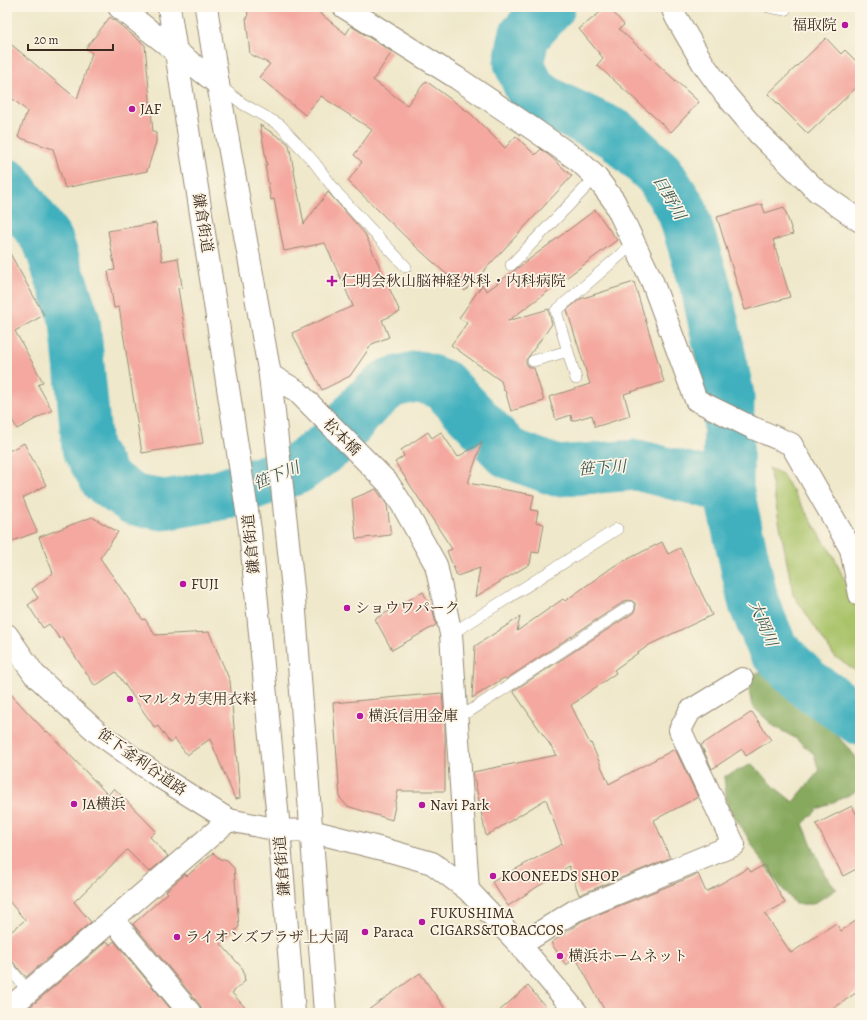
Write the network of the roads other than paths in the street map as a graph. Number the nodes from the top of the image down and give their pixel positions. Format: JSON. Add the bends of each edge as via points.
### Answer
{"nodes":[{"id":1,"x":119,"y":7,"type":"edge"},
{"id":2,"x":169,"y":7,"type":"edge"},
{"id":3,"x":206,"y":7,"type":"edge"},
{"id":4,"x":344,"y":7,"type":"edge"},
{"id":5,"x":672,"y":7,"type":"edge"},
{"id":6,"x":769,"y":7,"type":"edge"},
{"id":7,"x":785,"y":10,"type":"dead end"},
{"id":8,"x":177,"y":51,"type":"junction"},
{"id":9,"x":218,"y":84,"type":"junction"},
{"id":10,"x":596,"y":177,"type":"junction"},
{"id":11,"x":860,"y":221,"type":"edge"},
{"id":12,"x":634,"y":243,"type":"junction"},
{"id":13,"x":511,"y":265,"type":"dead end"},
{"id":14,"x":406,"y":267,"type":"dead end"},
{"id":15,"x":568,"y":351,"type":"junction"},
{"id":16,"x":533,"y":361,"type":"dead end"},
{"id":17,"x":270,"y":375,"type":"junction"},
{"id":18,"x":576,"y":379,"type":"dead end"},
{"id":19,"x":617,"y":529,"type":"dead end"},
{"id":20,"x":860,"y":595,"type":"edge"},
{"id":21,"x":628,"y":607,"type":"dead end"},
{"id":22,"x":451,"y":634,"type":"junction"},
{"id":23,"x":8,"y":640,"type":"edge"},
{"id":24,"x":742,"y":679,"type":"dead end"},
{"id":25,"x":456,"y":714,"type":"junction"},
{"id":26,"x":229,"y":820,"type":"junction"},
{"id":27,"x":279,"y":830,"type":"junction"},
{"id":28,"x":311,"y":831,"type":"junction"},
{"id":29,"x":468,"y":890,"type":"junction"},
{"id":30,"x":113,"y":920,"type":"junction"},
{"id":31,"x":520,"y":945,"type":"junction"},
{"id":32,"x":7,"y":965,"type":"edge"},
{"id":33,"x":28,"y":991,"type":"junction"},
{"id":34,"x":7,"y":1010,"type":"edge"},
{"id":35,"x":190,"y":1013,"type":"edge"},
{"id":36,"x":294,"y":1013,"type":"edge"},
{"id":37,"x":325,"y":1013,"type":"edge"},
{"id":38,"x":577,"y":1013,"type":"edge"}],
"edges":[{"from":1,"to":8,"type":"street"},
{"from":2,"to":8,"type":"street","name":"鎌倉街道"},
{"from":3,"to":9,"type":"street","name":"鎌倉街道"},
{"from":4,"to":10,"type":"street","via":[[536,131],[579,161]]},
{"from":5,"to":11,"type":"street","via":[[704,65],[759,134],[817,191]]},
{"from":6,"to":7,"type":"lane"},
{"from":8,"to":9,"type":"street"},
{"from":8,"to":27,"type":"street","name":"鎌倉街道","via":[[250,530]]},
{"from":9,"to":14,"type":"lane","via":[[243,104],[280,125],[314,162],[338,194]]},
{"from":9,"to":17,"type":"street","name":"鎌倉街道"},
{"from":10,"to":12,"type":"street","via":[[614,201]]},
{"from":10,"to":13,"type":"lane"},
{"from":12,"to":15,"type":"lane","via":[[556,311]]},
{"from":12,"to":20,"type":"street","via":[[652,281],[696,400],[791,444],[852,550]]},
{"from":15,"to":16,"type":"lane"},
{"from":15,"to":18,"type":"lane"},
{"from":17,"to":22,"type":"street","name":"松本橋","via":[[297,391],[388,483],[436,565]]},
{"from":17,"to":28,"type":"street","name":"鎌倉街道","via":[[294,598]]},
{"from":19,"to":22,"type":"lane"},
{"from":21,"to":25,"type":"lane","via":[[470,711]]},
{"from":22,"to":25,"type":"street","name":"松本橋"},
{"from":23,"to":26,"type":"street","name":"笹下釜利谷道路","via":[[34,674],[97,732],[157,775]]},
{"from":24,"to":31,"type":"street","via":[[690,711],[680,730],[734,845],[576,910]]},
{"from":25,"to":29,"type":"street","name":"松本橋"},
{"from":26,"to":27,"type":"street","name":"笹下釜利谷道路"},
{"from":26,"to":30,"type":"street"},
{"from":27,"to":28,"type":"street","name":"笹下釜利谷道路"},
{"from":27,"to":36,"type":"street","name":"鎌倉街道"},
{"from":28,"to":29,"type":"street","name":"笹下釜利谷道路","via":[[432,863]]},
{"from":28,"to":37,"type":"street","name":"鎌倉街道"},
{"from":29,"to":31,"type":"street","name":"笹下釜利谷道路"},
{"from":30,"to":33,"type":"street"},
{"from":30,"to":35,"type":"street"},
{"from":31,"to":38,"type":"street","name":"笹下釜利谷道路"},
{"from":32,"to":33,"type":"lane"},
{"from":33,"to":34,"type":"street"}]}
